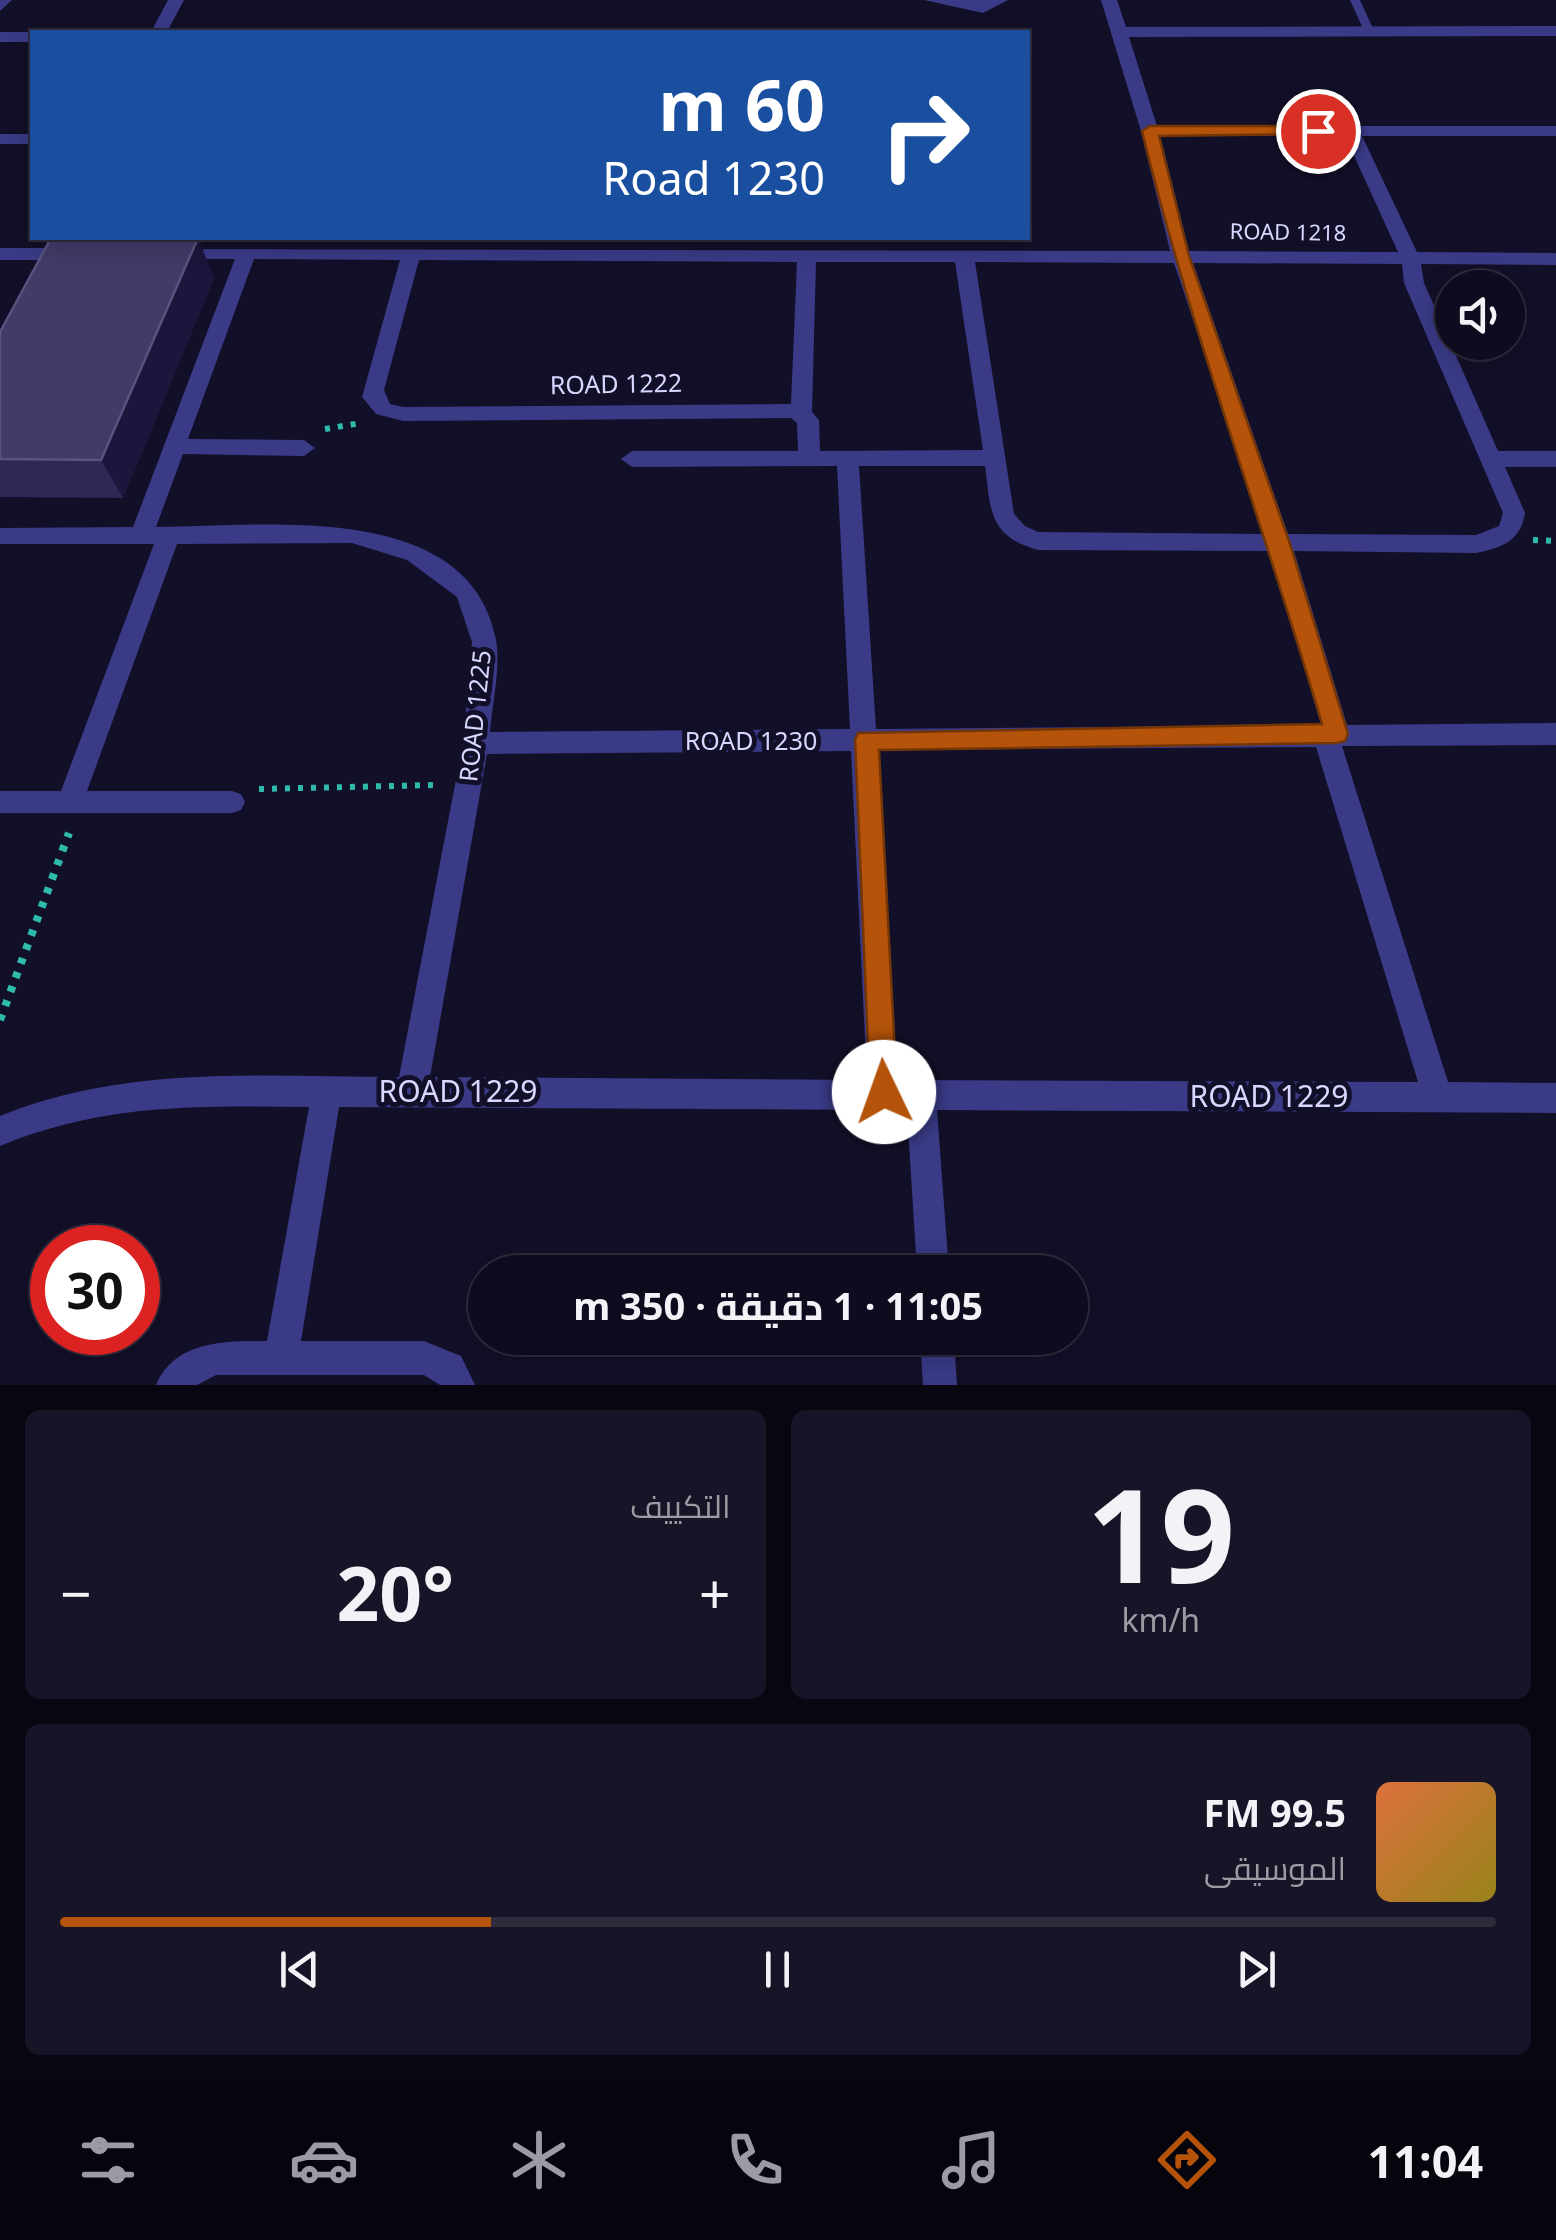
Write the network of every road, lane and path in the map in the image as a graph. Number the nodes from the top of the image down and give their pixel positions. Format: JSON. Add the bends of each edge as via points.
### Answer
{"nodes":[{"id":1,"x":176,"y":0,"type":"edge"},
{"id":2,"x":932,"y":0,"type":"edge"},
{"id":3,"x":1000,"y":0,"type":"edge"},
{"id":4,"x":1109,"y":0,"type":"edge"},
{"id":5,"x":1355,"y":0,"type":"edge"},
{"id":6,"x":160,"y":30,"type":"edge"},
{"id":7,"x":1369,"y":31,"type":"junction"},
{"id":8,"x":1556,"y":31,"type":"edge"},
{"id":9,"x":1117,"y":32,"type":"junction"},
{"id":10,"x":0,"y":37,"type":"edge"},
{"id":11,"x":30,"y":37,"type":"edge"},
{"id":12,"x":1352,"y":130,"type":"junction"},
{"id":13,"x":1150,"y":131,"type":"junction"},
{"id":14,"x":1556,"y":131,"type":"edge"},
{"id":15,"x":30,"y":139,"type":"edge"},
{"id":16,"x":0,"y":140,"type":"edge"},
{"id":17,"x":618,"y":246,"type":"edge"},
{"id":18,"x":247,"y":252,"type":"junction"},
{"id":19,"x":154,"y":253,"type":"edge"},
{"id":20,"x":411,"y":253,"type":"junction"},
{"id":21,"x":0,"y":254,"type":"edge"},
{"id":22,"x":43,"y":254,"type":"edge"},
{"id":23,"x":98,"y":254,"type":"edge"},
{"id":24,"x":964,"y":254,"type":"junction"},
{"id":25,"x":807,"y":255,"type":"junction"},
{"id":26,"x":1181,"y":256,"type":"junction"},
{"id":27,"x":1412,"y":259,"type":"junction"},
{"id":28,"x":1556,"y":259,"type":"edge"},
{"id":29,"x":384,"y":409,"type":"junction"},
{"id":30,"x":801,"y":412,"type":"junction"},
{"id":31,"x":175,"y":446,"type":"junction"},
{"id":32,"x":304,"y":448,"type":"joint"},
{"id":33,"x":632,"y":458,"type":"dead end"},
{"id":34,"x":809,"y":458,"type":"junction"},
{"id":35,"x":848,"y":458,"type":"junction"},
{"id":36,"x":992,"y":458,"type":"junction"},
{"id":37,"x":1491,"y":459,"type":"junction"},
{"id":38,"x":1556,"y":459,"type":"edge"},
{"id":39,"x":0,"y":536,"type":"edge"},
{"id":40,"x":155,"y":536,"type":"junction"},
{"id":41,"x":1280,"y":544,"type":"junction"},
{"id":42,"x":1331,"y":734,"type":"junction"},
{"id":43,"x":1556,"y":734,"type":"edge"},
{"id":44,"x":866,"y":740,"type":"junction"},
{"id":45,"x":476,"y":743,"type":"junction"},
{"id":46,"x":468,"y":784,"type":"junction"},
{"id":47,"x":0,"y":802,"type":"edge"},
{"id":48,"x":75,"y":802,"type":"junction"},
{"id":49,"x":232,"y":802,"type":"joint"},
{"id":50,"x":0,"y":1020,"type":"edge"},
{"id":51,"x":412,"y":1091,"type":"junction"},
{"id":52,"x":884,"y":1092,"type":"junction"},
{"id":53,"x":326,"y":1094,"type":"junction"},
{"id":54,"x":921,"y":1094,"type":"junction"},
{"id":55,"x":1438,"y":1098,"type":"junction"},
{"id":56,"x":1556,"y":1098,"type":"edge"},
{"id":57,"x":0,"y":1131,"type":"edge"},
{"id":58,"x":932,"y":1255,"type":"edge"},
{"id":59,"x":938,"y":1355,"type":"edge"},
{"id":60,"x":282,"y":1359,"type":"junction"},
{"id":61,"x":174,"y":1385,"type":"edge"},
{"id":62,"x":458,"y":1385,"type":"edge"},
{"id":63,"x":940,"y":1385,"type":"edge"}],
"edges":[{"from":1,"to":6,"type":"street"},
{"from":2,"to":3,"type":"street","via":[[980,8]]},
{"from":4,"to":9,"type":"street"},
{"from":5,"to":7,"type":"lane"},
{"from":7,"to":8,"type":"street"},
{"from":7,"to":9,"type":"street"},
{"from":9,"to":13,"type":"street"},
{"from":10,"to":11,"type":"street"},
{"from":12,"to":13,"type":"street"},
{"from":12,"to":14,"type":"street"},
{"from":12,"to":27,"type":"street"},
{"from":13,"to":26,"type":"street"},
{"from":15,"to":16,"type":"street"},
{"from":17,"to":20,"type":"street","name":"ROAD 1218"},
{"from":17,"to":25,"type":"street","name":"ROAD 1218"},
{"from":18,"to":19,"type":"street","name":"ROAD 1218"},
{"from":18,"to":20,"type":"street","name":"ROAD 1218"},
{"from":18,"to":31,"type":"street"},
{"from":20,"to":29,"type":"street","via":[[374,390]]},
{"from":21,"to":22,"type":"street"},
{"from":22,"to":23,"type":"street"},
{"from":24,"to":25,"type":"street","name":"ROAD 1218"},
{"from":24,"to":26,"type":"street","name":"ROAD 1218"},
{"from":24,"to":36,"type":"street"},
{"from":25,"to":30,"type":"street"},
{"from":26,"to":27,"type":"street","name":"ROAD 1218"},
{"from":26,"to":41,"type":"street"},
{"from":27,"to":28,"type":"street","name":"ROAD 1218"},
{"from":27,"to":37,"type":"street","via":[[1414,282]]},
{"from":29,"to":30,"type":"street","name":"ROAD 1222"},
{"from":29,"to":32,"type":"path","via":[[350,427],[324,429],[318,448]]},
{"from":30,"to":34,"type":"street","via":[[808,420]]},
{"from":31,"to":32,"type":"street"},
{"from":31,"to":40,"type":"street"},
{"from":33,"to":34,"type":"street"},
{"from":34,"to":35,"type":"street"},
{"from":35,"to":36,"type":"street"},
{"from":35,"to":44,"type":"street"},
{"from":36,"to":41,"type":"street","via":[[1007,523],[1038,542]]},
{"from":37,"to":38,"type":"street"},
{"from":37,"to":41,"type":"street","via":[[1514,513],[1510,529],[1497,539]]},
{"from":39,"to":40,"type":"street","name":"ROAD 1225"},
{"from":40,"to":45,"type":"street","name":"ROAD 1225","via":[[352,536],[414,554],[466,592],[484,642]]},
{"from":40,"to":48,"type":"street"},
{"from":41,"to":42,"type":"street"},
{"from":42,"to":43,"type":"street","name":"ROAD 1230"},
{"from":42,"to":44,"type":"street","name":"ROAD 1230"},
{"from":42,"to":55,"type":"street"},
{"from":44,"to":45,"type":"street","name":"ROAD 1230"},
{"from":44,"to":52,"type":"street"},
{"from":45,"to":46,"type":"street","name":"ROAD 1225"},
{"from":46,"to":49,"type":"path","via":[[252,790]]},
{"from":46,"to":51,"type":"street","name":"ROAD 1225"},
{"from":47,"to":48,"type":"street"},
{"from":48,"to":49,"type":"street"},
{"from":48,"to":50,"type":"path"},
{"from":51,"to":52,"type":"street","name":"ROAD 1229"},
{"from":51,"to":53,"type":"street","name":"ROAD 1229"},
{"from":52,"to":54,"type":"street","name":"ROAD 1229"},
{"from":53,"to":57,"type":"street","name":"ROAD 1229","via":[[109,1096]]},
{"from":53,"to":60,"type":"street"},
{"from":54,"to":55,"type":"street","name":"ROAD 1229"},
{"from":54,"to":58,"type":"street"},
{"from":55,"to":56,"type":"street","name":"ROAD 1229"},
{"from":59,"to":63,"type":"street"},
{"from":60,"to":61,"type":"street","via":[[204,1361]]},
{"from":60,"to":62,"type":"street","via":[[424,1358],[449,1368]]}]}
